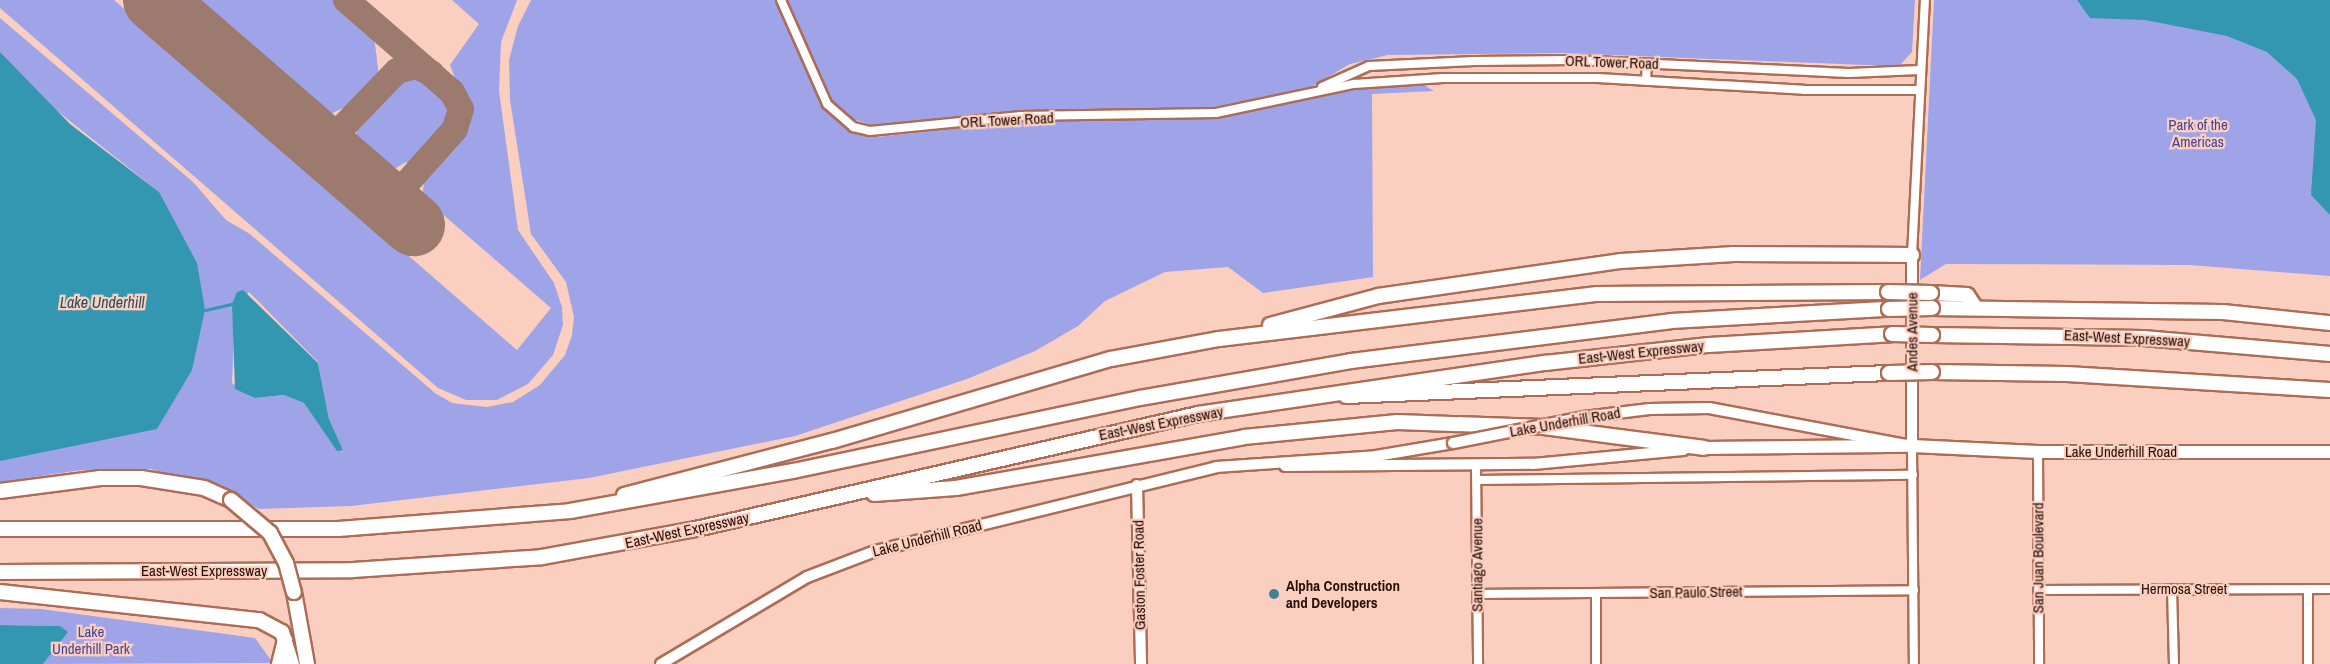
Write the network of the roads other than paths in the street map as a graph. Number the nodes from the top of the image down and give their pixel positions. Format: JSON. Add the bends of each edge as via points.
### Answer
{"nodes":[{"id":1,"x":781,"y":0,"type":"edge"},
{"id":2,"x":1925,"y":0,"type":"edge"},
{"id":3,"x":1443,"y":62,"type":"junction"},
{"id":4,"x":1647,"y":63,"type":"junction"},
{"id":5,"x":1920,"y":70,"type":"junction"},
{"id":6,"x":1443,"y":78,"type":"junction"},
{"id":7,"x":1646,"y":81,"type":"junction"},
{"id":8,"x":1919,"y":90,"type":"junction"},
{"id":9,"x":1310,"y":93,"type":"junction"},
{"id":10,"x":1912,"y":255,"type":"junction"},
{"id":11,"x":1975,"y":307,"type":"junction"},
{"id":12,"x":2330,"y":323,"type":"edge"},
{"id":13,"x":1219,"y":339,"type":"junction"},
{"id":14,"x":2330,"y":354,"type":"edge"},
{"id":15,"x":2330,"y":390,"type":"edge"},
{"id":16,"x":1314,"y":395,"type":"junction"},
{"id":17,"x":1912,"y":446,"type":"junction"},
{"id":18,"x":1704,"y":448,"type":"junction"},
{"id":19,"x":2038,"y":452,"type":"junction"},
{"id":20,"x":2330,"y":452,"type":"edge"},
{"id":21,"x":1476,"y":466,"type":"junction"},
{"id":22,"x":1216,"y":467,"type":"junction"},
{"id":23,"x":1913,"y":475,"type":"junction"},
{"id":24,"x":1477,"y":480,"type":"junction"},
{"id":25,"x":1137,"y":485,"type":"junction"},
{"id":26,"x":0,"y":491,"type":"edge"},
{"id":27,"x":856,"y":493,"type":"junction"},
{"id":28,"x":570,"y":511,"type":"junction"},
{"id":29,"x":0,"y":529,"type":"edge"},
{"id":30,"x":0,"y":572,"type":"edge"},
{"id":31,"x":2308,"y":589,"type":"junction"},
{"id":32,"x":2330,"y":589,"type":"edge"},
{"id":33,"x":1914,"y":590,"type":"junction"},
{"id":34,"x":2038,"y":590,"type":"junction"},
{"id":35,"x":2172,"y":590,"type":"junction"},
{"id":36,"x":0,"y":592,"type":"edge"},
{"id":37,"x":1596,"y":593,"type":"junction"},
{"id":38,"x":1477,"y":594,"type":"junction"},
{"id":39,"x":285,"y":638,"type":"junction"},
{"id":40,"x":279,"y":664,"type":"edge"},
{"id":41,"x":292,"y":664,"type":"edge"},
{"id":42,"x":307,"y":664,"type":"edge"},
{"id":43,"x":661,"y":664,"type":"edge"},
{"id":44,"x":1141,"y":664,"type":"edge"},
{"id":45,"x":1478,"y":664,"type":"edge"},
{"id":46,"x":1596,"y":664,"type":"edge"},
{"id":47,"x":1914,"y":664,"type":"edge"},
{"id":48,"x":2039,"y":664,"type":"edge"},
{"id":49,"x":2174,"y":664,"type":"edge"},
{"id":50,"x":2308,"y":664,"type":"edge"}],
"edges":[{"from":1,"to":9,"type":"street","name":"ORL Tower Road","via":[[827,104],[853,127],[870,131],[1021,116],[1216,112]]},
{"from":2,"to":5,"type":"street","name":"Andes Avenue"},
{"from":3,"to":4,"type":"street","name":"ORL Tower Road"},
{"from":3,"to":6,"type":"street"},
{"from":3,"to":9,"type":"street","name":"ORL Tower Road","via":[[1369,66]]},
{"from":4,"to":5,"type":"street","name":"ORL Tower Road","via":[[1769,71]]},
{"from":4,"to":7,"type":"street"},
{"from":5,"to":8,"type":"street","name":"Andes Avenue"},
{"from":6,"to":7,"type":"street","name":"ORL Tower Road"},
{"from":6,"to":9,"type":"street","name":"ORL Tower Road","via":[[1368,82]]},
{"from":7,"to":8,"type":"street","name":"ORL Tower Road"},
{"from":8,"to":10,"type":"street","name":"Andes Avenue"},
{"from":10,"to":13,"type":"highway","via":[[1734,254],[1621,261],[1378,296]]},
{"from":10,"to":17,"type":"main road","name":"Andes Avenue"},
{"from":11,"to":12,"type":"highway","name":"East-West Expressway","via":[[2223,312]]},
{"from":11,"to":13,"type":"highway","bridge":true,"via":[[1967,295],[1931,293],[1597,294]]},
{"from":11,"to":28,"type":"highway","name":"East-West Expressway","bridge":true,"via":[[1671,321],[1363,359],[1161,394],[793,471]]},
{"from":13,"to":28,"type":"highway","via":[[1111,359]]},
{"from":14,"to":16,"type":"highway","name":"East-West Expressway","bridge":true,"via":[[2143,338],[1892,334],[1615,355]]},
{"from":15,"to":16,"type":"highway","bridge":true,"via":[[2067,374],[1932,372],[1370,397]]},
{"from":16,"to":27,"type":"highway","name":"East-West Expressway","via":[[1076,440]]},
{"from":17,"to":18,"type":"main road","name":"Lake Underhill Road"},
{"from":17,"to":19,"type":"main road","name":"Lake Underhill Road"},
{"from":17,"to":22,"type":"main road","name":"Lake Underhill Road","bridge":true,"via":[[1708,408],[1650,409],[1584,417],[1376,456]]},
{"from":17,"to":23,"type":"street","name":"Andes Avenue"},
{"from":18,"to":21,"type":"main road","name":"Lake Underhill Road"},
{"from":18,"to":27,"type":"highway","via":[[1543,428],[1397,422],[1244,437],[908,495]]},
{"from":19,"to":20,"type":"main road","name":"Lake Underhill Road"},
{"from":19,"to":34,"type":"street","name":"San Juan Boulevard"},
{"from":21,"to":22,"type":"main road","name":"Lake Underhill Road"},
{"from":21,"to":24,"type":"street","name":"Santiago Avenue"},
{"from":22,"to":25,"type":"main road","name":"Lake Underhill Road"},
{"from":23,"to":24,"type":"street"},
{"from":23,"to":33,"type":"street","name":"Andes Avenue"},
{"from":24,"to":38,"type":"street","name":"Santiago Avenue"},
{"from":25,"to":43,"type":"main road","name":"Lake Underhill Road","via":[[843,562],[807,577]]},
{"from":25,"to":44,"type":"main road","name":"Gaston Foster Road"},
{"from":26,"to":42,"type":"highway","bridge":true,"via":[[100,477],[141,477],[204,488],[231,500],[270,533],[286,563]]},
{"from":27,"to":30,"type":"highway","name":"East-West Expressway","via":[[619,544],[484,563],[353,570]]},
{"from":28,"to":29,"type":"highway","name":"East-West Expressway","via":[[338,529]]},
{"from":31,"to":32,"type":"street","name":"Hermosa Street"},
{"from":31,"to":35,"type":"street","name":"Hermosa Street"},
{"from":31,"to":50,"type":"street"},
{"from":33,"to":37,"type":"street","name":"San Paulo Street"},
{"from":33,"to":47,"type":"street","name":"Andes Avenue"},
{"from":34,"to":35,"type":"street","name":"Hermosa Street"},
{"from":34,"to":48,"type":"street","name":"San Juan Boulevard"},
{"from":35,"to":49,"type":"street"},
{"from":36,"to":39,"type":"highway","via":[[259,620]]},
{"from":37,"to":38,"type":"street","name":"San Paulo Street"},
{"from":37,"to":46,"type":"street"},
{"from":38,"to":45,"type":"street","name":"Santiago Avenue"},
{"from":39,"to":40,"type":"highway"},
{"from":39,"to":41,"type":"highway"}]}
